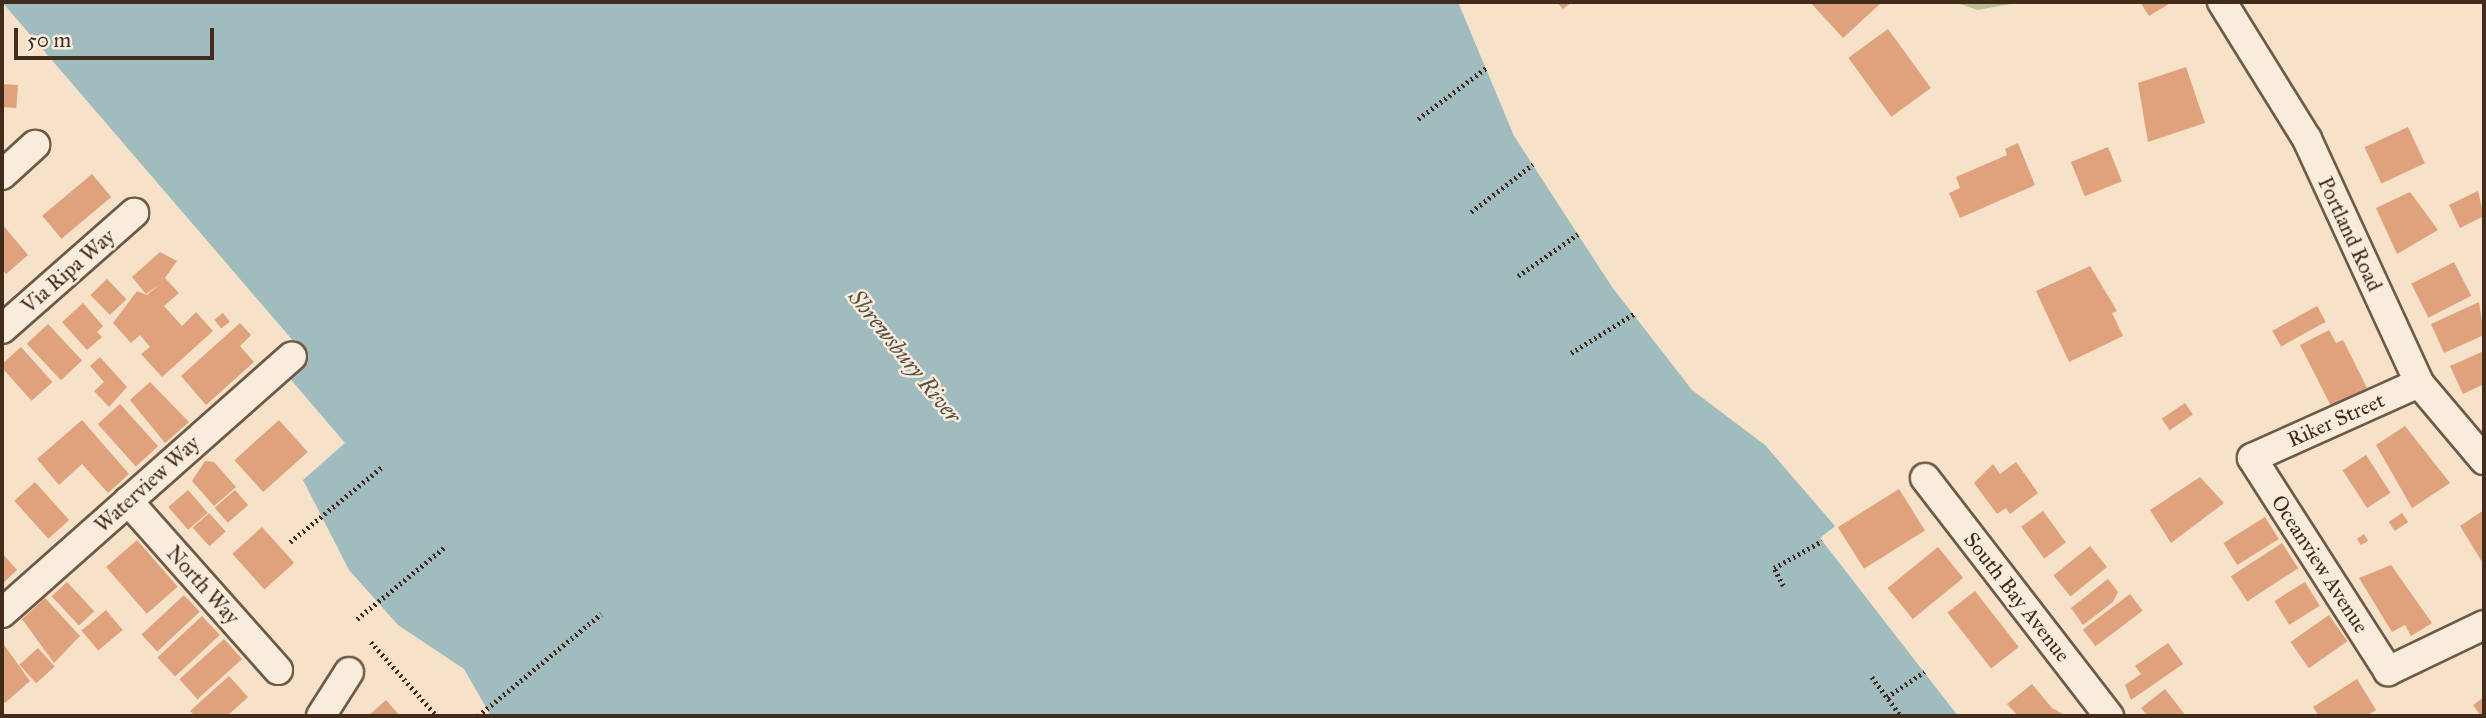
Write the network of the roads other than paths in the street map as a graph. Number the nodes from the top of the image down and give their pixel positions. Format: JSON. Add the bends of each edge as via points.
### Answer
{"nodes":[{"id":1,"x":2222,"y":2,"type":"edge"},
{"id":2,"x":35,"y":145,"type":"dead end"},
{"id":3,"x":2,"y":175,"type":"edge"},
{"id":4,"x":134,"y":213,"type":"dead end"},
{"id":5,"x":2,"y":329,"type":"edge"},
{"id":6,"x":292,"y":356,"type":"dead end"},
{"id":7,"x":2419,"y":383,"type":"junction"},
{"id":8,"x":2252,"y":458,"type":"joint"},
{"id":9,"x":2484,"y":460,"type":"edge"},
{"id":10,"x":1924,"y":478,"type":"dead end"},
{"id":11,"x":128,"y":501,"type":"junction"},
{"id":12,"x":2,"y":613,"type":"edge"},
{"id":13,"x":2484,"y":625,"type":"edge"},
{"id":14,"x":278,"y":670,"type":"dead end"},
{"id":15,"x":349,"y":672,"type":"dead end"},
{"id":16,"x":321,"y":716,"type":"edge"},
{"id":17,"x":2109,"y":716,"type":"edge"}],
"edges":[{"from":1,"to":7,"type":"street","name":"Portland Road","via":[[2307,139]]},
{"from":2,"to":3,"type":"street"},
{"from":4,"to":5,"type":"street","name":"Via Ripa Way"},
{"from":6,"to":11,"type":"street","name":"Waterview Way"},
{"from":7,"to":8,"type":"street","name":"Riker Street"},
{"from":7,"to":9,"type":"street","name":"Portland Road"},
{"from":8,"to":13,"type":"street","name":"Oceanview Avenue","via":[[2388,671]]},
{"from":10,"to":17,"type":"street","name":"South Bay Avenue"},
{"from":11,"to":12,"type":"street","name":"Waterview Way"},
{"from":11,"to":14,"type":"street","name":"North Way"},
{"from":15,"to":16,"type":"street"}]}
